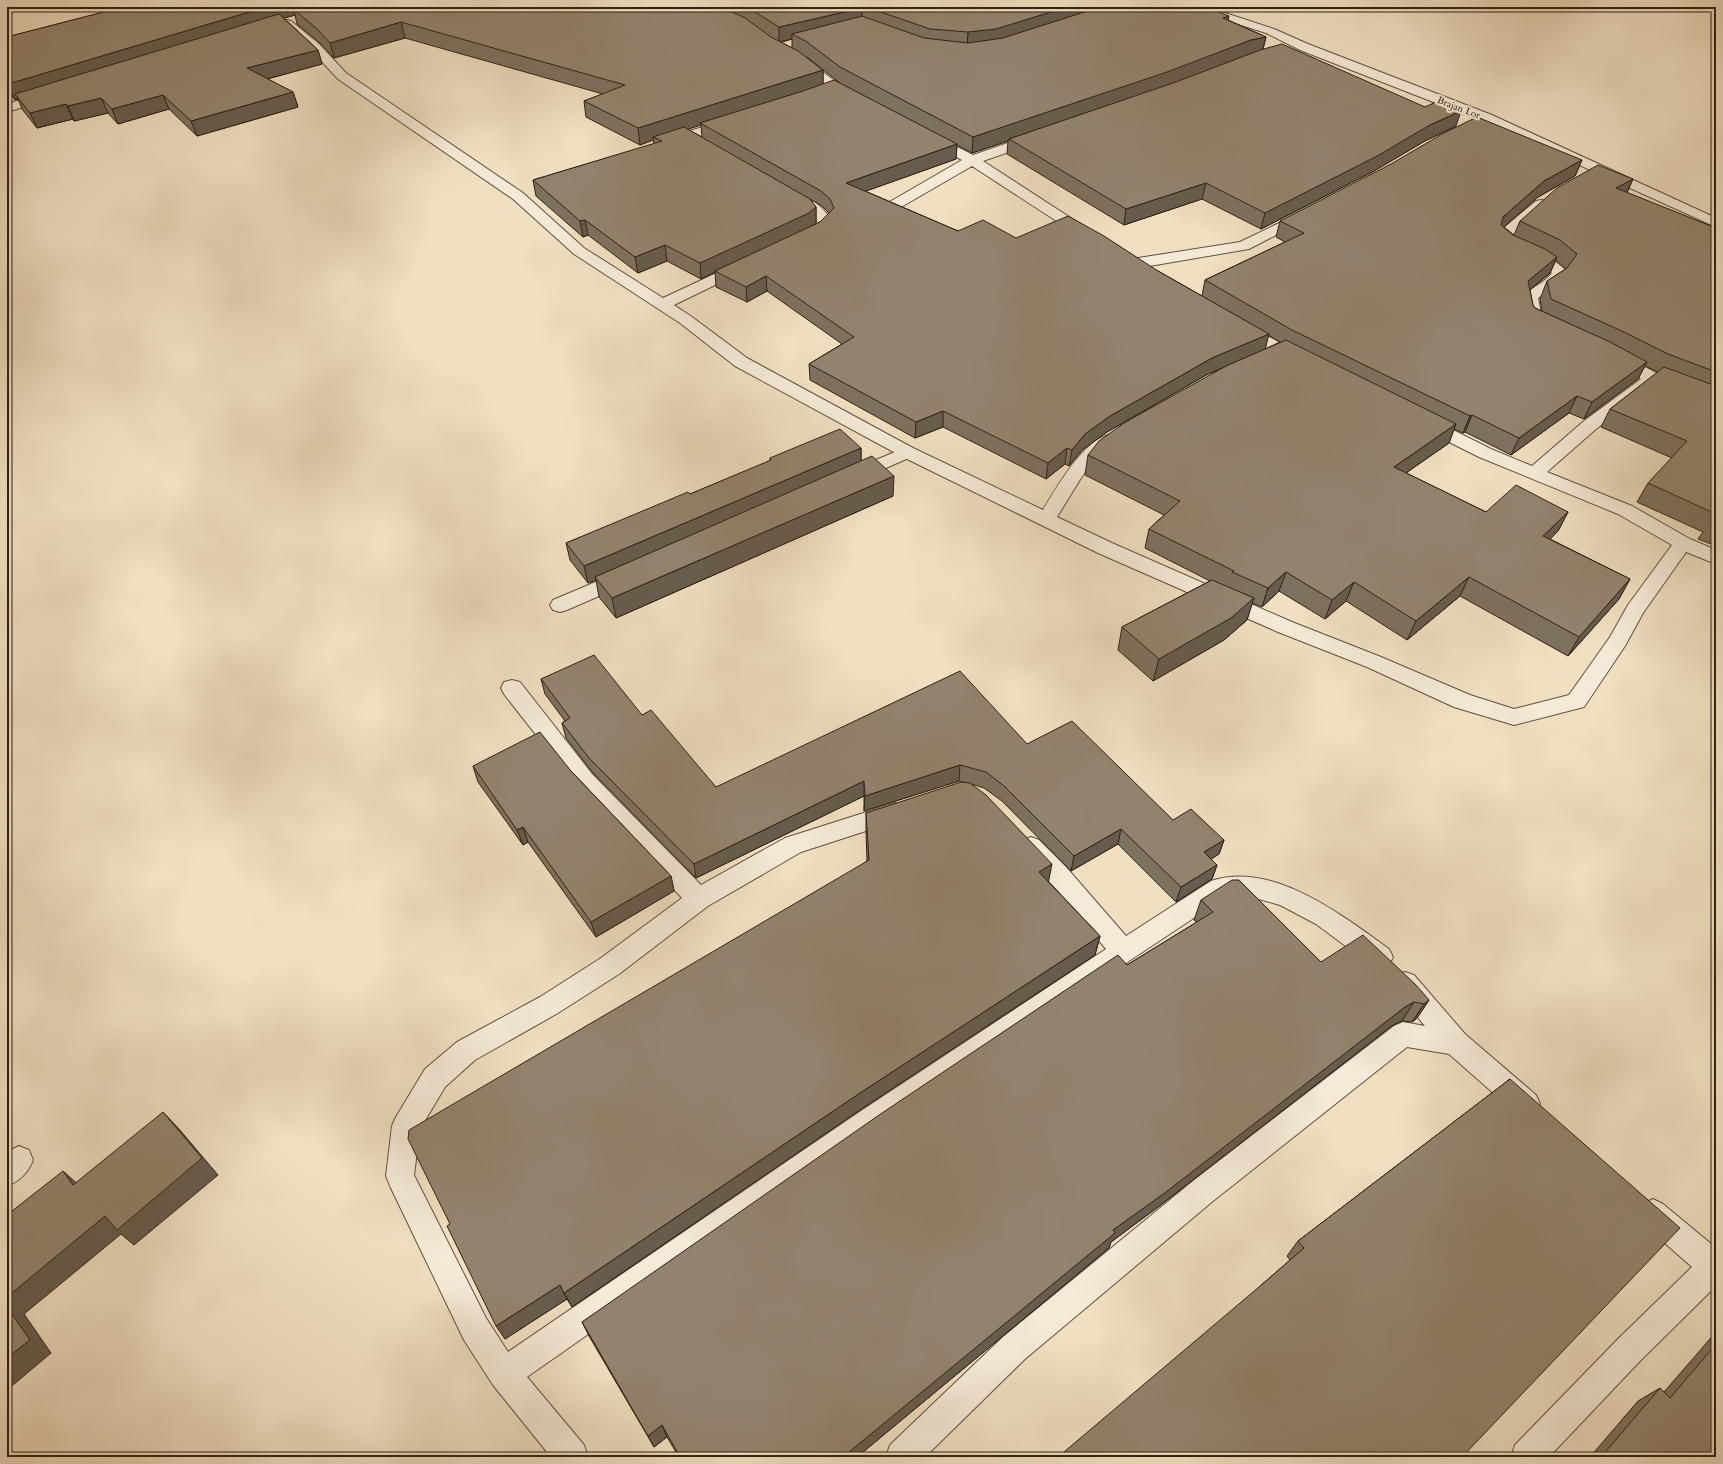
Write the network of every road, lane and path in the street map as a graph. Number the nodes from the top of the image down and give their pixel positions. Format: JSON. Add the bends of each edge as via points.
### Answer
{"nodes":[{"id":1,"x":1195,"y":7,"type":"edge"},
{"id":2,"x":288,"y":22,"type":"edge"},
{"id":3,"x":1304,"y":47,"type":"junction"},
{"id":4,"x":784,"y":52,"type":"edge"},
{"id":5,"x":1282,"y":52,"type":"edge"},
{"id":6,"x":60,"y":92,"type":"edge"},
{"id":7,"x":867,"y":103,"type":"edge"},
{"id":8,"x":7,"y":108,"type":"edge"},
{"id":9,"x":1486,"y":118,"type":"junction"},
{"id":10,"x":740,"y":120,"type":"edge"},
{"id":11,"x":1473,"y":125,"type":"edge"},
{"id":12,"x":919,"y":131,"type":"edge"},
{"id":13,"x":1045,"y":135,"type":"edge"},
{"id":14,"x":687,"y":136,"type":"junction"},
{"id":15,"x":701,"y":144,"type":"edge"},
{"id":16,"x":657,"y":145,"type":"edge"},
{"id":17,"x":972,"y":160,"type":"junction"},
{"id":18,"x":775,"y":187,"type":"edge"},
{"id":19,"x":1550,"y":198,"type":"edge"},
{"id":20,"x":891,"y":207,"type":"edge"},
{"id":21,"x":1319,"y":208,"type":"edge"},
{"id":22,"x":1716,"y":223,"type":"edge"},
{"id":23,"x":794,"y":243,"type":"edge"},
{"id":24,"x":1102,"y":244,"type":"edge"},
{"id":25,"x":752,"y":262,"type":"edge"},
{"id":26,"x":1149,"y":275,"type":"edge"},
{"id":27,"x":662,"y":305,"type":"junction"},
{"id":28,"x":1227,"y":320,"type":"edge"},
{"id":29,"x":1555,"y":330,"type":"edge"},
{"id":30,"x":1281,"y":351,"type":"junction"},
{"id":31,"x":1601,"y":351,"type":"edge"},
{"id":32,"x":1259,"y":359,"type":"edge"},
{"id":33,"x":1309,"y":365,"type":"edge"},
{"id":34,"x":1408,"y":414,"type":"edge"},
{"id":35,"x":1127,"y":430,"type":"edge"},
{"id":36,"x":907,"y":452,"type":"junction"},
{"id":37,"x":1534,"y":474,"type":"junction"},
{"id":38,"x":835,"y":484,"type":"edge"},
{"id":39,"x":1046,"y":520,"type":"junction"},
{"id":40,"x":1683,"y":543,"type":"junction"},
{"id":41,"x":1716,"y":558,"type":"edge"},
{"id":42,"x":640,"y":570,"type":"edge"},
{"id":43,"x":560,"y":605,"type":"dead end"},
{"id":44,"x":512,"y":688,"type":"dead end"},
{"id":45,"x":914,"y":806,"type":"edge"},
{"id":46,"x":1014,"y":830,"type":"edge"},
{"id":47,"x":699,"y":899,"type":"junction"},
{"id":48,"x":1123,"y":951,"type":"junction"},
{"id":49,"x":1456,"y":1042,"type":"junction"},
{"id":50,"x":1546,"y":1121,"type":"edge"},
{"id":51,"x":1636,"y":1199,"type":"edge"},
{"id":52,"x":1715,"y":1268,"type":"edge"},
{"id":53,"x":504,"y":1374,"type":"junction"},
{"id":54,"x":572,"y":1457,"type":"edge"},
{"id":55,"x":902,"y":1457,"type":"edge"},
{"id":56,"x":1527,"y":1457,"type":"edge"}],
"edges":[{"from":1,"to":3,"type":"street","name":"Brajan Lor","via":[[1270,32]]},
{"from":2,"to":27,"type":"street","via":[[342,76],[525,193],[579,251]]},
{"from":3,"to":5,"type":"street"},
{"from":3,"to":9,"type":"street","name":"Brajan Lor"},
{"from":4,"to":7,"type":"street","via":[[803,62],[827,90]]},
{"from":6,"to":8,"type":"street"},
{"from":9,"to":11,"type":"street"},
{"from":9,"to":22,"type":"street","name":"Brajan Lor","via":[[1591,172]]},
{"from":10,"to":14,"type":"street"},
{"from":12,"to":17,"type":"street"},
{"from":13,"to":17,"type":"street"},
{"from":14,"to":15,"type":"street"},
{"from":14,"to":16,"type":"street"},
{"from":17,"to":20,"type":"street"},
{"from":17,"to":24,"type":"street"},
{"from":18,"to":23,"type":"street","via":[[816,210],[824,218],[826,224],[815,233]]},
{"from":19,"to":29,"type":"street","via":[[1505,234],[1503,240],[1510,246],[1554,266],[1560,272],[1553,282],[1530,298],[1535,321]]},
{"from":21,"to":26,"type":"street","via":[[1244,246],[1126,260]]},
{"from":25,"to":27,"type":"street"},
{"from":27,"to":36,"type":"street","via":[[741,362]]},
{"from":28,"to":30,"type":"street"},
{"from":30,"to":32,"type":"street"},
{"from":30,"to":33,"type":"street"},
{"from":31,"to":37,"type":"street","via":[[1658,380],[1590,425]]},
{"from":34,"to":37,"type":"street","via":[[1485,454]]},
{"from":35,"to":39,"type":"street","via":[[1090,456],[1073,476]]},
{"from":36,"to":38,"type":"street"},
{"from":36,"to":39,"type":"street"},
{"from":37,"to":40,"type":"street","via":[[1625,510]]},
{"from":39,"to":40,"type":"street","via":[[1285,627],[1374,662],[1462,701],[1514,717],[1576,701],[1618,641],[1635,610]]},
{"from":40,"to":41,"type":"street"},
{"from":42,"to":43,"type":"street"},
{"from":44,"to":47,"type":"street","via":[[584,780]]},
{"from":45,"to":47,"type":"street","via":[[793,845]]},
{"from":46,"to":48,"type":"street","via":[[1057,874]]},
{"from":47,"to":53,"type":"street","via":[[610,966],[549,1005],[466,1051],[434,1078],[406,1126],[400,1176],[476,1329]]},
{"from":48,"to":49,"type":"street","via":[[1220,888],[1252,887],[1287,897],[1324,917],[1390,965]]},
{"from":48,"to":53,"type":"street","via":[[871,1120]]},
{"from":49,"to":50,"type":"street"},
{"from":49,"to":55,"type":"street","via":[[1403,1034],[1203,1191],[1014,1348]]},
{"from":51,"to":52,"type":"street"},
{"from":52,"to":56,"type":"street","via":[[1629,1350]]},
{"from":53,"to":54,"type":"street"}]}
